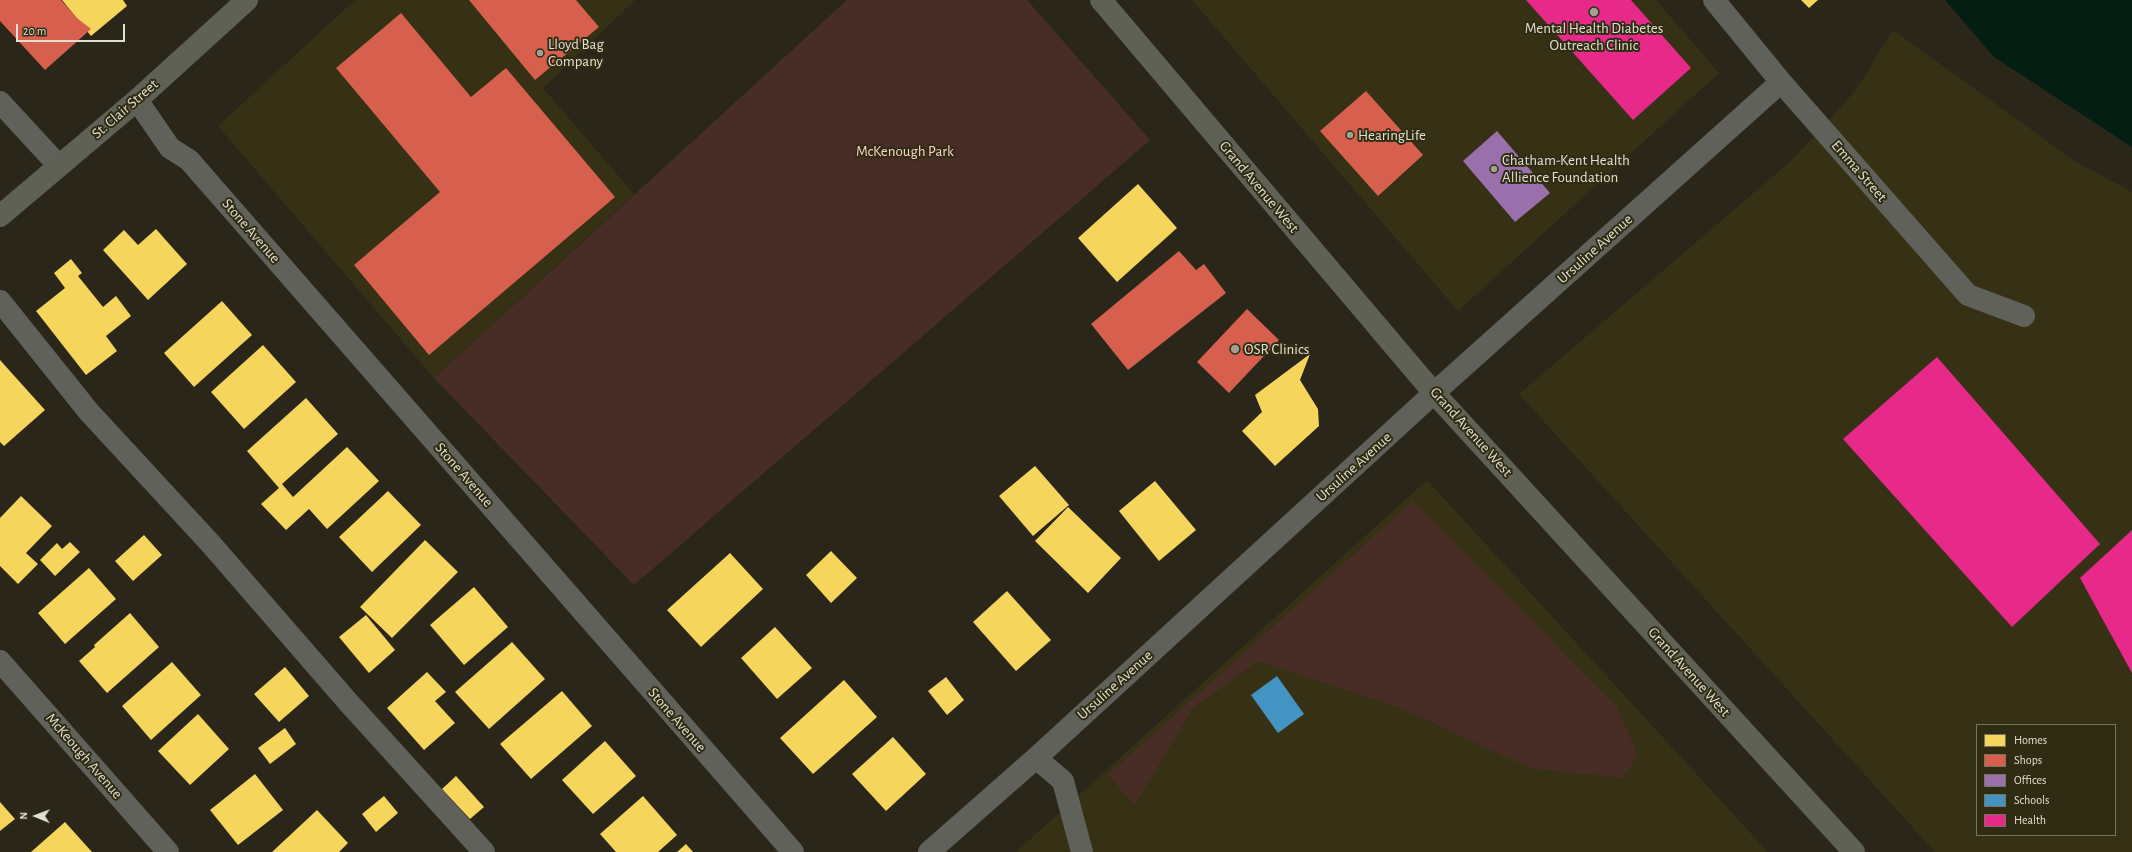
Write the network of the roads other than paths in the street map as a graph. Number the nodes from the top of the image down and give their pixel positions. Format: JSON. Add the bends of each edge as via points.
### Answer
{"nodes":[{"id":1,"x":247,"y":0,"type":"edge"},
{"id":2,"x":1101,"y":0,"type":"edge"},
{"id":3,"x":1714,"y":0,"type":"edge"},
{"id":4,"x":1781,"y":82,"type":"junction"},
{"id":5,"x":137,"y":100,"type":"junction"},
{"id":6,"x":0,"y":102,"type":"edge"},
{"id":7,"x":59,"y":166,"type":"junction"},
{"id":8,"x":0,"y":216,"type":"edge"},
{"id":9,"x":0,"y":301,"type":"edge"},
{"id":10,"x":2024,"y":316,"type":"dead end"},
{"id":11,"x":1434,"y":393,"type":"junction"},
{"id":12,"x":0,"y":661,"type":"edge"},
{"id":13,"x":1036,"y":758,"type":"junction"},
{"id":14,"x":168,"y":852,"type":"edge"},
{"id":15,"x":484,"y":852,"type":"edge"},
{"id":16,"x":793,"y":852,"type":"edge"},
{"id":17,"x":929,"y":852,"type":"edge"},
{"id":18,"x":1082,"y":852,"type":"edge"},
{"id":19,"x":1854,"y":852,"type":"edge"}],
"edges":[{"from":1,"to":5,"type":"main road","name":"St. Clair Street"},
{"from":2,"to":11,"type":"main road","name":"Grand Avenue West"},
{"from":3,"to":4,"type":"street","name":"Emma Street"},
{"from":4,"to":10,"type":"street","name":"Emma Street","via":[[1968,295]]},
{"from":4,"to":11,"type":"street","name":"Ursuline Avenue"},
{"from":5,"to":7,"type":"main road","name":"St. Clair Street"},
{"from":5,"to":16,"type":"street","name":"Stone Avenue","via":[[170,148],[189,160]]},
{"from":6,"to":7,"type":"street"},
{"from":7,"to":8,"type":"main road","name":"St. Clair Street"},
{"from":9,"to":15,"type":"street","via":[[89,412],[210,543],[348,702]]},
{"from":11,"to":13,"type":"street","name":"Ursuline Avenue"},
{"from":11,"to":19,"type":"main road","name":"Grand Avenue West"},
{"from":12,"to":14,"type":"street","name":"McKeough Avenue"},
{"from":13,"to":17,"type":"street","name":"Ursuline Avenue"},
{"from":13,"to":18,"type":"street","via":[[1063,781]]}]}
